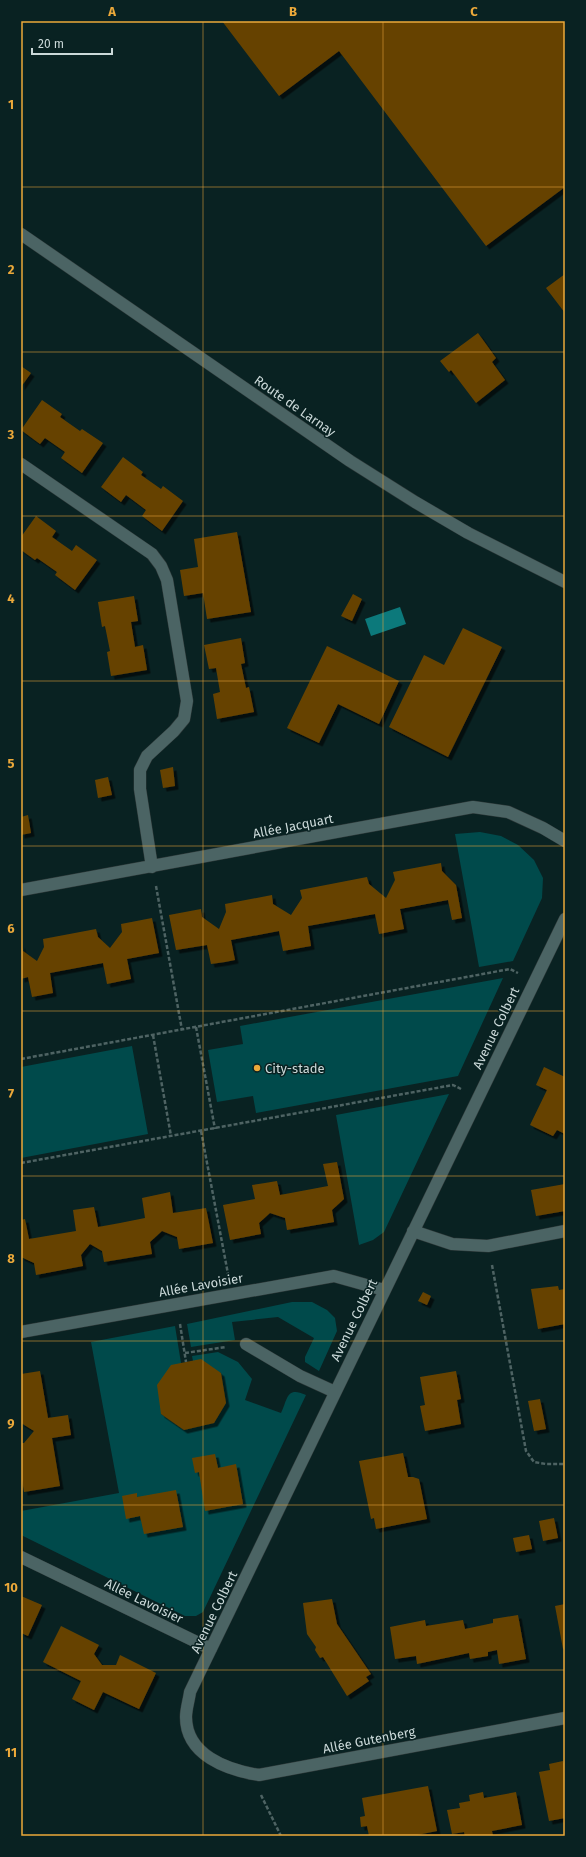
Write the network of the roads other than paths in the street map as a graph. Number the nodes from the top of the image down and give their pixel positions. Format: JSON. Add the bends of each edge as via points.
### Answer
{"nodes":[{"id":1,"x":21,"y":234,"type":"edge"},
{"id":2,"x":21,"y":464,"type":"edge"},
{"id":3,"x":565,"y":582,"type":"edge"},
{"id":4,"x":565,"y":841,"type":"edge"},
{"id":5,"x":152,"y":867,"type":"junction"},
{"id":6,"x":21,"y":890,"type":"edge"},
{"id":7,"x":565,"y":919,"type":"edge"},
{"id":8,"x":413,"y":1231,"type":"junction"},
{"id":9,"x":565,"y":1231,"type":"edge"},
{"id":10,"x":384,"y":1290,"type":"junction"},
{"id":11,"x":21,"y":1332,"type":"edge"},
{"id":12,"x":246,"y":1344,"type":"road end"},
{"id":13,"x":335,"y":1392,"type":"junction"},
{"id":14,"x":21,"y":1557,"type":"edge"},
{"id":15,"x":211,"y":1649,"type":"junction"},
{"id":16,"x":565,"y":1718,"type":"edge"},
{"id":17,"x":189,"y":1738,"type":"joint"}],
"edges":[{"from":1,"to":3,"type":"street","name":"Route de Larnay","via":[[350,461],[468,533]]},
{"from":2,"to":5,"type":"street","via":[[152,554],[167,580],[187,701],[184,719],[147,756],[140,770],[140,789]]},
{"from":4,"to":5,"type":"street","name":"Allée Jacquart","via":[[508,812],[473,807]]},
{"from":5,"to":6,"type":"street","name":"Allée Jacquart"},
{"from":7,"to":8,"type":"street","name":"Avenue Colbert"},
{"from":8,"to":9,"type":"street","via":[[452,1244],[488,1246]]},
{"from":8,"to":10,"type":"street","name":"Avenue Colbert"},
{"from":10,"to":11,"type":"street","name":"Allée Lavoisier","via":[[334,1276]]},
{"from":10,"to":13,"type":"street","name":"Avenue Colbert"},
{"from":12,"to":13,"type":"street","via":[[300,1376]]},
{"from":13,"to":15,"type":"street","name":"Avenue Colbert"},
{"from":14,"to":15,"type":"street","name":"Allée Lavoisier"},
{"from":15,"to":17,"type":"street","name":"Avenue Colbert","via":[[190,1692],[186,1717]]},
{"from":16,"to":17,"type":"street","name":"Allée Gutenberg","via":[[259,1775],[229,1768],[204,1755]]}]}
